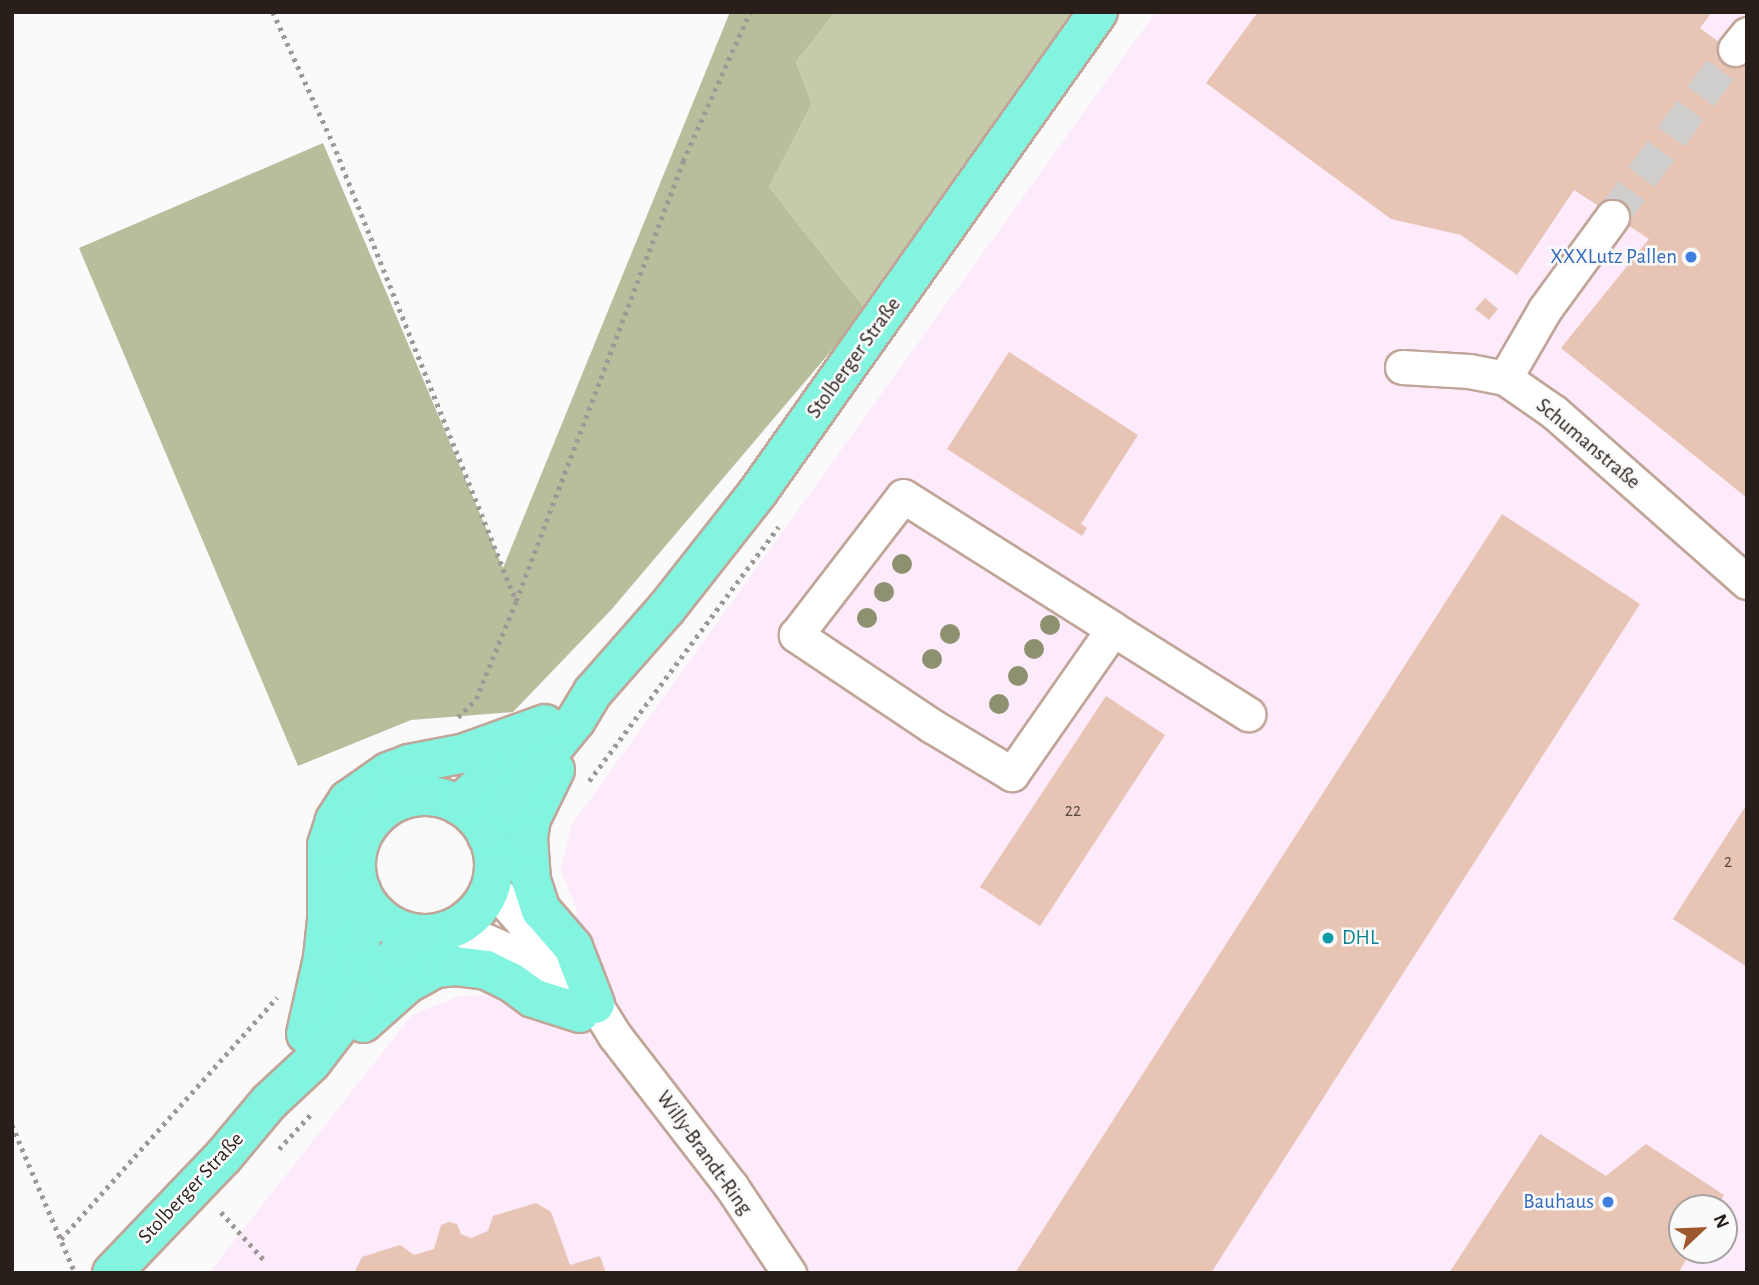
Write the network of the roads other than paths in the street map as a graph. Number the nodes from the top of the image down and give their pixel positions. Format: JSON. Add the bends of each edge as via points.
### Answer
{"nodes":[{"id":1,"x":1098,"y":12,"type":"edge"},
{"id":2,"x":1612,"y":218,"type":"tunnel mouth"},
{"id":3,"x":1402,"y":367,"type":"dead end"},
{"id":4,"x":1505,"y":378,"type":"junction"},
{"id":5,"x":1747,"y":582,"type":"edge"},
{"id":6,"x":1113,"y":629,"type":"junction"},
{"id":7,"x":571,"y":712,"type":"junction"},
{"id":8,"x":1248,"y":715,"type":"dead end"},
{"id":9,"x":459,"y":805,"type":"junction"},
{"id":10,"x":487,"y":836,"type":"junction"},
{"id":11,"x":491,"y":886,"type":"junction"},
{"id":12,"x":361,"y":890,"type":"junction"},
{"id":13,"x":441,"y":931,"type":"junction"},
{"id":14,"x":587,"y":1008,"type":"junction"},
{"id":15,"x":315,"y":1040,"type":"junction"},
{"id":16,"x":112,"y":1273,"type":"edge"},
{"id":17,"x":789,"y":1273,"type":"edge"}],
"edges":[{"from":1,"to":7,"type":"main road","name":"Stolberger Straße","via":[[758,492],[666,609]]},
{"from":2,"to":4,"type":"street","via":[[1545,309]]},
{"from":3,"to":4,"type":"street","name":"Schumanstraße"},
{"from":4,"to":5,"type":"street","name":"Schumanstraße","via":[[1554,412]]},
{"from":6,"to":6,"type":"street","via":[[902,496],[796,635],[1012,774]]},
{"from":6,"to":8,"type":"street"},
{"from":7,"to":9,"type":"main road","name":"Stolberger Straße"},
{"from":7,"to":10,"type":"main road","name":"Stolberger Straße"},
{"from":7,"to":14,"type":"main road","via":[[531,818],[528,860],[541,909],[573,947]]},
{"from":7,"to":15,"type":"main road","name":"Stolberger Straße","via":[[465,753],[388,772],[348,800],[327,845],[327,921]]},
{"from":9,"to":10,"type":"main road"},
{"from":9,"to":12,"type":"main road","via":[[443,798],[416,796],[379,813],[358,847]]},
{"from":10,"to":11,"type":"main road","via":[[494,861]]},
{"from":11,"to":13,"type":"main road","via":[[474,913]]},
{"from":11,"to":14,"type":"street","name":"Willy-Brandt-Ring"},
{"from":12,"to":13,"type":"main road","via":[[369,906],[402,930]]},
{"from":12,"to":15,"type":"main road","name":"Stolberger Straße","via":[[361,939],[355,959]]},
{"from":13,"to":14,"type":"street","name":"Willy-Brandt-Ring","via":[[505,949]]},
{"from":13,"to":15,"type":"main road","name":"Stolberger Straße","via":[[400,952]]},
{"from":14,"to":15,"type":"main road","via":[[533,998],[486,970],[436,968],[407,984],[368,1020]]},
{"from":14,"to":17,"type":"street","name":"Willy-Brandt-Ring","via":[[615,1036],[731,1186]]},
{"from":15,"to":16,"type":"main road","name":"Stolberger Straße","via":[[223,1157]]}]}
